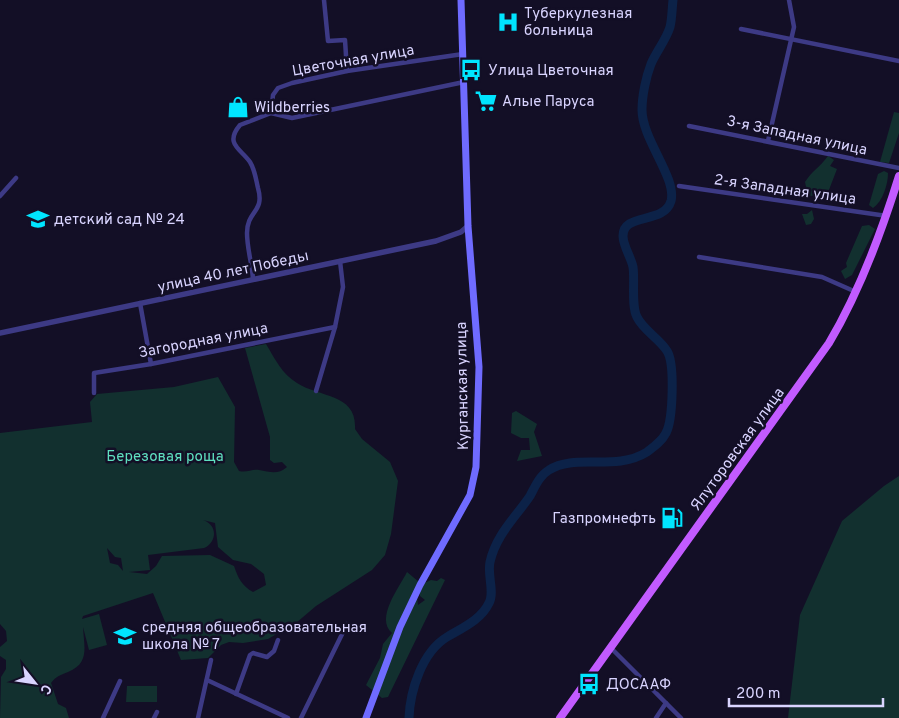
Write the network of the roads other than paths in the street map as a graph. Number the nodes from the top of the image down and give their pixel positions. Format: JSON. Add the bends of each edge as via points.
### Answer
{"nodes":[{"id":1,"x":324,"y":0,"type":"edge"},
{"id":2,"x":461,"y":0,"type":"edge"},
{"id":3,"x":789,"y":0,"type":"edge"},
{"id":4,"x":741,"y":29,"type":"dead end"},
{"id":5,"x":790,"y":39,"type":"junction"},
{"id":6,"x":463,"y":54,"type":"junction"},
{"id":7,"x":899,"y":61,"type":"edge"},
{"id":8,"x":347,"y":71,"type":"junction"},
{"id":9,"x":464,"y":82,"type":"junction"},
{"id":10,"x":271,"y":113,"type":"junction"},
{"id":11,"x":690,"y":126,"type":"dead end"},
{"id":12,"x":768,"y":141,"type":"junction"},
{"id":13,"x":899,"y":168,"type":"edge"},
{"id":14,"x":899,"y":176,"type":"edge"},
{"id":15,"x":16,"y":178,"type":"dead end"},
{"id":16,"x":679,"y":186,"type":"dead end"},
{"id":17,"x":0,"y":196,"type":"edge"},
{"id":18,"x":887,"y":216,"type":"junction"},
{"id":19,"x":468,"y":226,"type":"junction"},
{"id":20,"x":699,"y":257,"type":"dead end"},
{"id":21,"x":340,"y":261,"type":"junction"},
{"id":22,"x":253,"y":279,"type":"junction"},
{"id":23,"x":856,"y":292,"type":"junction"},
{"id":24,"x":140,"y":303,"type":"junction"},
{"id":25,"x":335,"y":327,"type":"junction"},
{"id":26,"x":0,"y":333,"type":"edge"},
{"id":27,"x":151,"y":364,"type":"junction"},
{"id":28,"x":316,"y":391,"type":"dead end"},
{"id":29,"x":94,"y":393,"type":"dead end"},
{"id":30,"x":347,"y":624,"type":"dead end"},
{"id":31,"x":278,"y":640,"type":"dead end"},
{"id":32,"x":611,"y":648,"type":"junction"},
{"id":33,"x":211,"y":660,"type":"dead end"},
{"id":34,"x":207,"y":680,"type":"junction"},
{"id":35,"x":120,"y":681,"type":"dead end"},
{"id":36,"x":236,"y":694,"type":"junction"},
{"id":37,"x":666,"y":703,"type":"junction"},
{"id":38,"x":157,"y":712,"type":"dead end"},
{"id":39,"x":104,"y":718,"type":"edge"},
{"id":40,"x":154,"y":718,"type":"edge"},
{"id":41,"x":198,"y":718,"type":"edge"},
{"id":42,"x":288,"y":718,"type":"edge"},
{"id":43,"x":301,"y":718,"type":"edge"},
{"id":44,"x":366,"y":718,"type":"edge"},
{"id":45,"x":560,"y":718,"type":"edge"},
{"id":46,"x":656,"y":718,"type":"edge"},
{"id":47,"x":681,"y":718,"type":"edge"}],
"edges":[{"from":1,"to":8,"type":"street","via":[[328,41],[345,40]]},
{"from":2,"to":6,"type":"main road","name":"Курганская улица"},
{"from":3,"to":5,"type":"street","via":[[794,27]]},
{"from":4,"to":5,"type":"street"},
{"from":5,"to":7,"type":"street"},
{"from":5,"to":12,"type":"street"},
{"from":6,"to":8,"type":"street","name":"Цветочная улица"},
{"from":6,"to":9,"type":"main road","name":"Курганская улица"},
{"from":8,"to":10,"type":"street","name":"Цветочная улица","via":[[278,88],[273,95]]},
{"from":9,"to":10,"type":"street","via":[[292,118]]},
{"from":9,"to":19,"type":"main road","name":"Курганская улица"},
{"from":10,"to":22,"type":"street","via":[[240,125],[234,137],[235,147],[253,169],[261,199],[258,209],[250,217],[247,234]]},
{"from":11,"to":12,"type":"street","name":"3-я Западная улица"},
{"from":12,"to":13,"type":"street","name":"3-я Западная улица"},
{"from":14,"to":18,"type":"main road","name":"Ялуторовская улица"},
{"from":15,"to":17,"type":"street"},
{"from":16,"to":18,"type":"street","name":"2-я Западная улица"},
{"from":18,"to":23,"type":"main road","name":"Ялуторовская улица"},
{"from":19,"to":21,"type":"street","name":"улица 40 лет Победы","via":[[436,241]]},
{"from":19,"to":44,"type":"main road","name":"Курганская улица","via":[[479,367],[476,466],[470,495],[400,626]]},
{"from":20,"to":23,"type":"street","via":[[822,278]]},
{"from":21,"to":22,"type":"street","name":"улица 40 лет Победы"},
{"from":21,"to":25,"type":"street","via":[[343,287]]},
{"from":22,"to":24,"type":"street","name":"улица 40 лет Победы"},
{"from":23,"to":32,"type":"main road","name":"Ялуторовская улица","via":[[829,344]]},
{"from":24,"to":26,"type":"street","name":"улица 40 лет Победы"},
{"from":24,"to":27,"type":"street"},
{"from":25,"to":27,"type":"street","name":"Загородная улица"},
{"from":25,"to":28,"type":"street"},
{"from":27,"to":29,"type":"street","name":"Загородная улица","via":[[94,373]]},
{"from":30,"to":43,"type":"street"},
{"from":31,"to":36,"type":"street","via":[[274,651],[267,657],[250,654]]},
{"from":32,"to":37,"type":"street"},
{"from":32,"to":45,"type":"main road","name":"Ялуторовская улица"},
{"from":33,"to":34,"type":"street"},
{"from":34,"to":36,"type":"street"},
{"from":34,"to":41,"type":"street"},
{"from":35,"to":39,"type":"street"},
{"from":36,"to":42,"type":"street"},
{"from":37,"to":46,"type":"street"},
{"from":37,"to":47,"type":"street"},
{"from":38,"to":40,"type":"street"}]}
